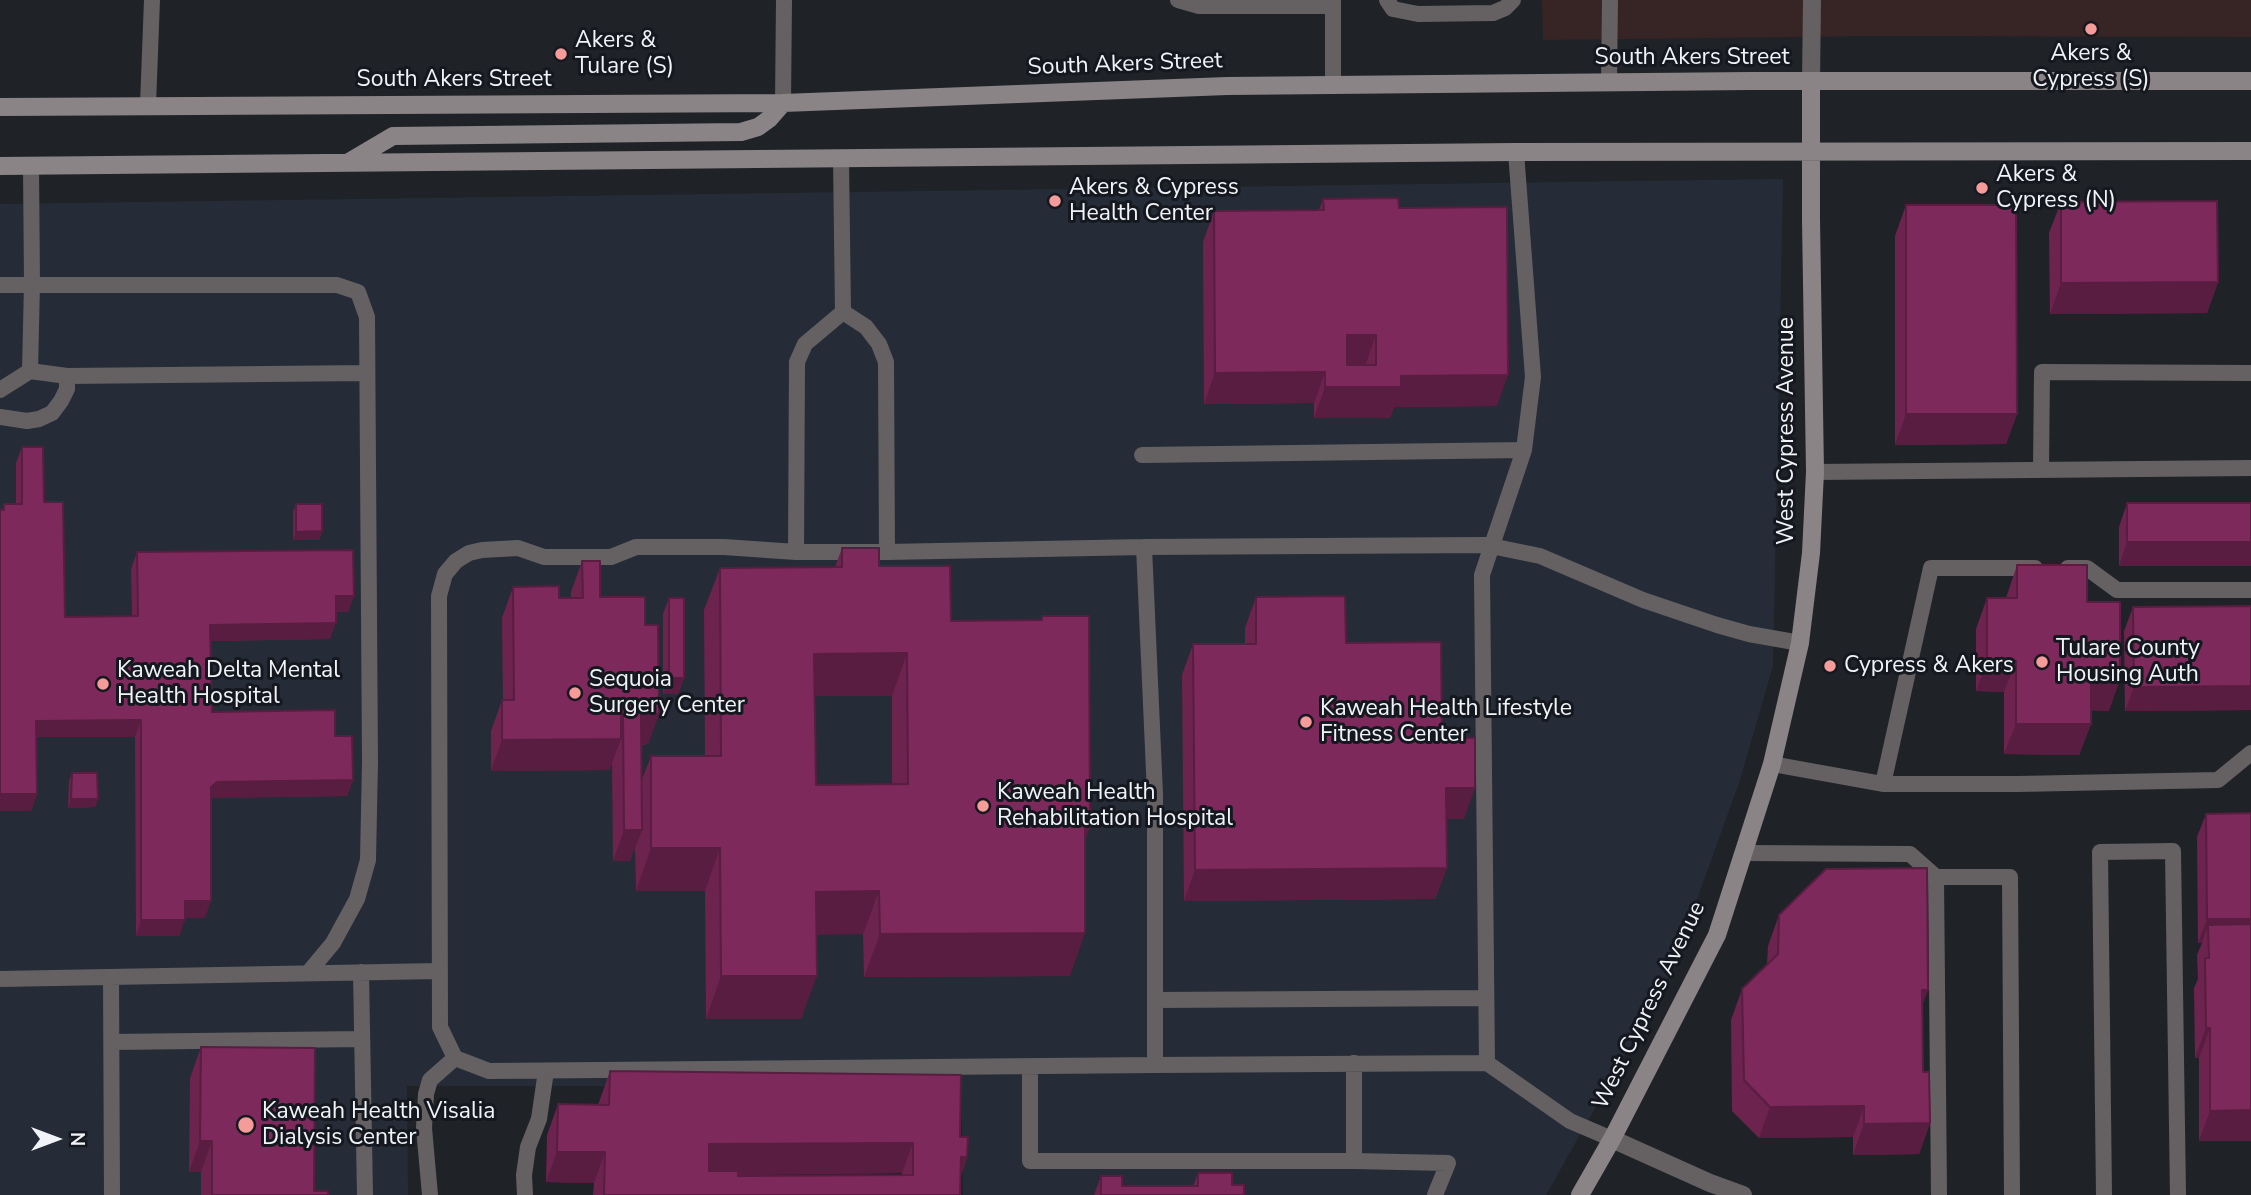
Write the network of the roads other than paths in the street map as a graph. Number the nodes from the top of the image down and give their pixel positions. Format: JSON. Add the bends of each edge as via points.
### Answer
{"nodes":[{"id":1,"x":152,"y":0,"type":"edge"},
{"id":2,"x":784,"y":0,"type":"edge"},
{"id":3,"x":1178,"y":0,"type":"edge"},
{"id":4,"x":1387,"y":0,"type":"edge"},
{"id":5,"x":1513,"y":0,"type":"edge"},
{"id":6,"x":1812,"y":0,"type":"edge"},
{"id":7,"x":1606,"y":2,"type":"edge"},
{"id":8,"x":1198,"y":3,"type":"edge"},
{"id":9,"x":1333,"y":3,"type":"edge"},
{"id":10,"x":2251,"y":81,"type":"edge"},
{"id":11,"x":1811,"y":82,"type":"junction"},
{"id":12,"x":1609,"y":83,"type":"junction"},
{"id":13,"x":1333,"y":85,"type":"junction"},
{"id":14,"x":783,"y":103,"type":"junction"},
{"id":15,"x":148,"y":106,"type":"junction"},
{"id":16,"x":0,"y":107,"type":"edge"},
{"id":17,"x":1811,"y":151,"type":"junction"},
{"id":18,"x":2251,"y":151,"type":"edge"},
{"id":19,"x":1516,"y":152,"type":"junction"},
{"id":20,"x":841,"y":159,"type":"junction"},
{"id":21,"x":349,"y":162,"type":"junction"},
{"id":22,"x":0,"y":166,"type":"edge"},
{"id":23,"x":31,"y":166,"type":"junction"},
{"id":24,"x":32,"y":284,"type":"junction"},
{"id":25,"x":0,"y":285,"type":"edge"},
{"id":26,"x":843,"y":312,"type":"junction"},
{"id":27,"x":30,"y":372,"type":"junction"},
{"id":28,"x":367,"y":373,"type":"junction"},
{"id":29,"x":2251,"y":373,"type":"edge"},
{"id":30,"x":67,"y":376,"type":"junction"},
{"id":31,"x":0,"y":390,"type":"edge"},
{"id":32,"x":0,"y":417,"type":"edge"},
{"id":33,"x":1524,"y":450,"type":"junction"},
{"id":34,"x":1142,"y":455,"type":"dead end"},
{"id":35,"x":2251,"y":468,"type":"edge"},
{"id":36,"x":2041,"y":469,"type":"junction"},
{"id":37,"x":1815,"y":472,"type":"junction"},
{"id":38,"x":1144,"y":547,"type":"junction"},
{"id":39,"x":1491,"y":547,"type":"junction"},
{"id":40,"x":796,"y":552,"type":"junction"},
{"id":41,"x":887,"y":552,"type":"junction"},
{"id":42,"x":2251,"y":590,"type":"edge"},
{"id":43,"x":1800,"y":643,"type":"junction"},
{"id":44,"x":2251,"y":753,"type":"edge"},
{"id":45,"x":1772,"y":764,"type":"junction"},
{"id":46,"x":1883,"y":783,"type":"junction"},
{"id":47,"x":1742,"y":853,"type":"junction"},
{"id":48,"x":1936,"y":877,"type":"junction"},
{"id":49,"x":439,"y":971,"type":"junction"},
{"id":50,"x":361,"y":972,"type":"junction"},
{"id":51,"x":308,"y":973,"type":"junction"},
{"id":52,"x":111,"y":977,"type":"junction"},
{"id":53,"x":0,"y":979,"type":"edge"},
{"id":54,"x":1486,"y":998,"type":"junction"},
{"id":55,"x":1155,"y":1000,"type":"junction"},
{"id":56,"x":362,"y":1039,"type":"junction"},
{"id":57,"x":112,"y":1042,"type":"junction"},
{"id":58,"x":455,"y":1058,"type":"junction"},
{"id":59,"x":1354,"y":1063,"type":"junction"},
{"id":60,"x":1487,"y":1063,"type":"junction"},
{"id":61,"x":1155,"y":1065,"type":"junction"},
{"id":62,"x":1030,"y":1067,"type":"junction"},
{"id":63,"x":546,"y":1071,"type":"junction"},
{"id":64,"x":1612,"y":1139,"type":"junction"},
{"id":65,"x":1354,"y":1161,"type":"junction"},
{"id":66,"x":112,"y":1195,"type":"edge"},
{"id":67,"x":365,"y":1195,"type":"edge"},
{"id":68,"x":430,"y":1195,"type":"edge"},
{"id":69,"x":525,"y":1195,"type":"edge"},
{"id":70,"x":1434,"y":1195,"type":"edge"},
{"id":71,"x":1580,"y":1195,"type":"edge"},
{"id":72,"x":1744,"y":1195,"type":"edge"},
{"id":73,"x":1939,"y":1195,"type":"edge"},
{"id":74,"x":2012,"y":1195,"type":"edge"},
{"id":75,"x":2104,"y":1195,"type":"edge"},
{"id":76,"x":2178,"y":1195,"type":"edge"}],
"edges":[{"from":1,"to":15,"type":"lane"},
{"from":2,"to":14,"type":"lane"},
{"from":3,"to":8,"type":"lane"},
{"from":4,"to":5,"type":"lane","via":[[1393,9],[1418,14],[1493,13]]},
{"from":6,"to":11,"type":"street","name":"West Cypress Avenue"},
{"from":7,"to":12,"type":"lane"},
{"from":8,"to":9,"type":"lane"},
{"from":9,"to":13,"type":"lane"},
{"from":10,"to":11,"type":"main road","name":"South Akers Street"},
{"from":11,"to":12,"type":"main road","name":"South Akers Street"},
{"from":11,"to":17,"type":"main road","name":"West Cypress Avenue"},
{"from":12,"to":13,"type":"main road","name":"South Akers Street"},
{"from":13,"to":14,"type":"main road","name":"South Akers Street"},
{"from":14,"to":15,"type":"main road","name":"South Akers Street"},
{"from":14,"to":21,"type":"main road","via":[[764,123],[741,132],[393,136]]},
{"from":15,"to":16,"type":"main road","name":"South Akers Street"},
{"from":17,"to":18,"type":"main road"},
{"from":17,"to":19,"type":"main road"},
{"from":17,"to":37,"type":"main road","name":"West Cypress Avenue"},
{"from":19,"to":20,"type":"main road"},
{"from":19,"to":33,"type":"lane","via":[[1533,377]]},
{"from":20,"to":21,"type":"main road"},
{"from":20,"to":26,"type":"lane"},
{"from":21,"to":23,"type":"main road"},
{"from":22,"to":23,"type":"main road"},
{"from":23,"to":24,"type":"lane"},
{"from":24,"to":25,"type":"lane"},
{"from":24,"to":27,"type":"lane"},
{"from":24,"to":28,"type":"lane","via":[[337,285],[358,292],[367,317]]},
{"from":26,"to":40,"type":"lane","via":[[805,344],[797,362]]},
{"from":26,"to":41,"type":"lane","via":[[866,327],[886,362]]},
{"from":27,"to":30,"type":"lane"},
{"from":27,"to":31,"type":"lane"},
{"from":28,"to":30,"type":"lane"},
{"from":28,"to":51,"type":"lane","via":[[368,860],[357,899],[333,943]]},
{"from":29,"to":36,"type":"lane","via":[[2042,372]]},
{"from":30,"to":32,"type":"lane","via":[[67,389],[52,412],[27,421]]},
{"from":33,"to":34,"type":"lane"},
{"from":33,"to":39,"type":"lane"},
{"from":35,"to":36,"type":"lane"},
{"from":36,"to":37,"type":"lane"},
{"from":37,"to":43,"type":"main road","name":"West Cypress Avenue"},
{"from":38,"to":39,"type":"lane"},
{"from":38,"to":41,"type":"lane"},
{"from":38,"to":55,"type":"lane","via":[[1155,794]]},
{"from":39,"to":43,"type":"lane","via":[[1540,556],[1643,600],[1717,625]]},
{"from":39,"to":54,"type":"lane","via":[[1482,575]]},
{"from":40,"to":41,"type":"lane"},
{"from":40,"to":49,"type":"lane","via":[[636,547],[611,557],[544,557],[518,548],[482,550],[456,561],[445,574],[439,596]]},
{"from":42,"to":46,"type":"lane","via":[[2117,590],[2087,568],[1931,568]]},
{"from":43,"to":45,"type":"main road","name":"West Cypress Avenue"},
{"from":44,"to":46,"type":"lane","via":[[2218,780]]},
{"from":45,"to":46,"type":"lane"},
{"from":45,"to":47,"type":"main road","name":"West Cypress Avenue"},
{"from":47,"to":48,"type":"lane","via":[[1910,854]]},
{"from":47,"to":64,"type":"main road","name":"West Cypress Avenue","via":[[1717,935]]},
{"from":48,"to":73,"type":"lane"},
{"from":48,"to":74,"type":"lane","via":[[2010,877]]},
{"from":49,"to":50,"type":"lane"},
{"from":49,"to":58,"type":"lane","via":[[440,1027]]},
{"from":50,"to":51,"type":"lane"},
{"from":50,"to":56,"type":"lane"},
{"from":51,"to":52,"type":"lane"},
{"from":52,"to":53,"type":"lane"},
{"from":52,"to":57,"type":"lane"},
{"from":54,"to":55,"type":"lane"},
{"from":54,"to":60,"type":"lane"},
{"from":55,"to":61,"type":"lane"},
{"from":56,"to":57,"type":"lane"},
{"from":56,"to":67,"type":"lane"},
{"from":57,"to":66,"type":"lane"},
{"from":58,"to":63,"type":"lane","via":[[489,1071]]},
{"from":58,"to":68,"type":"lane","via":[[430,1080],[426,1094]]},
{"from":59,"to":60,"type":"lane"},
{"from":59,"to":61,"type":"lane"},
{"from":59,"to":65,"type":"lane"},
{"from":60,"to":64,"type":"lane","via":[[1570,1121]]},
{"from":61,"to":62,"type":"lane"},
{"from":62,"to":63,"type":"lane"},
{"from":62,"to":65,"type":"lane","via":[[1030,1161]]},
{"from":63,"to":69,"type":"lane","via":[[540,1119],[528,1147]]},
{"from":64,"to":71,"type":"main road","name":"West Cypress Avenue"},
{"from":64,"to":72,"type":"street"},
{"from":65,"to":70,"type":"lane","via":[[1448,1163]]},
{"from":75,"to":76,"type":"lane","via":[[2099,852],[2173,851]]}]}
